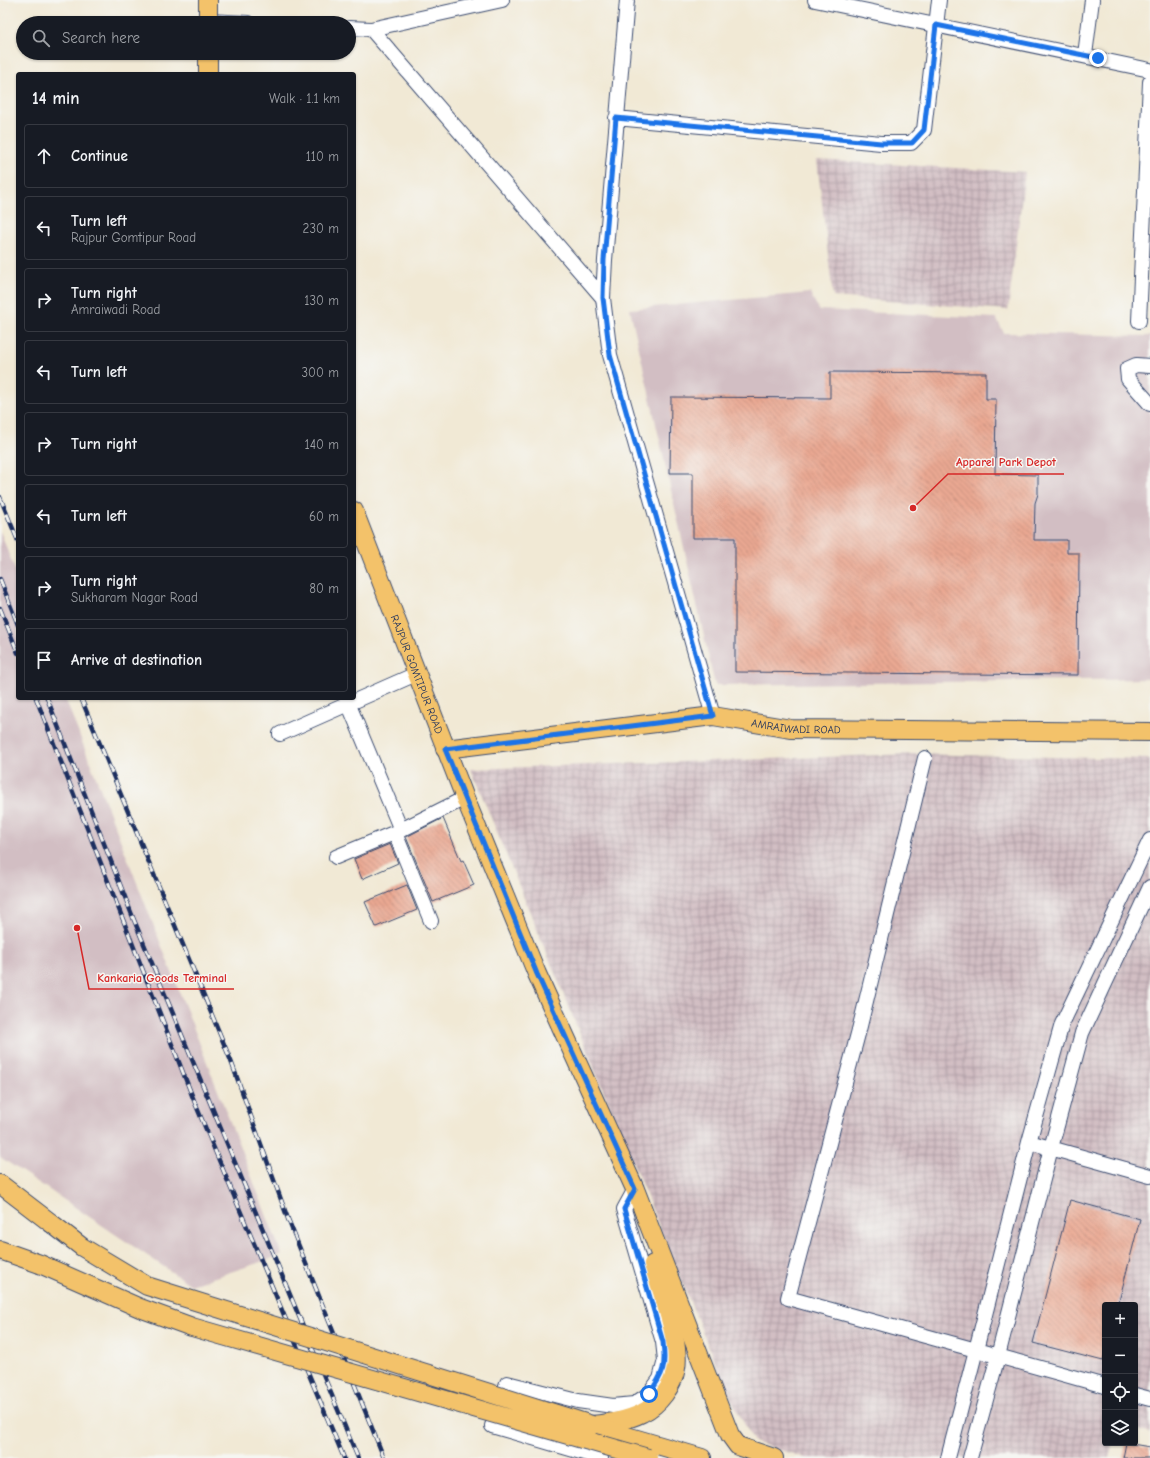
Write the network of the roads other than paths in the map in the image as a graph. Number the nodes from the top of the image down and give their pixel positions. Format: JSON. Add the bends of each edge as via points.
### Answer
{"nodes":[{"id":1,"x":208,"y":0,"type":"edge"},
{"id":2,"x":502,"y":0,"type":"edge"},
{"id":3,"x":627,"y":0,"type":"edge"},
{"id":4,"x":815,"y":0,"type":"edge"},
{"id":5,"x":939,"y":0,"type":"edge"},
{"id":6,"x":1092,"y":0,"type":"edge"},
{"id":7,"x":208,"y":16,"type":"edge"},
{"id":8,"x":936,"y":25,"type":"junction"},
{"id":9,"x":356,"y":28,"type":"edge"},
{"id":10,"x":371,"y":29,"type":"junction"},
{"id":11,"x":1085,"y":55,"type":"junction"},
{"id":12,"x":208,"y":60,"type":"edge"},
{"id":13,"x":1150,"y":70,"type":"edge"},
{"id":14,"x":208,"y":72,"type":"edge"},
{"id":15,"x":1150,"y":82,"type":"edge"},
{"id":16,"x":616,"y":118,"type":"junction"},
{"id":17,"x":603,"y":298,"type":"junction"},
{"id":18,"x":1139,"y":321,"type":"dead end"},
{"id":19,"x":1150,"y":366,"type":"edge"},
{"id":20,"x":1150,"y":404,"type":"edge"},
{"id":21,"x":356,"y":516,"type":"edge"},
{"id":22,"x":416,"y":674,"type":"junction"},
{"id":23,"x":356,"y":698,"type":"edge"},
{"id":24,"x":348,"y":701,"type":"edge"},
{"id":25,"x":713,"y":716,"type":"junction"},
{"id":26,"x":1150,"y":732,"type":"edge"},
{"id":27,"x":280,"y":734,"type":"dead end"},
{"id":28,"x":445,"y":749,"type":"junction"},
{"id":29,"x":925,"y":758,"type":"dead end"},
{"id":30,"x":465,"y":798,"type":"junction"},
{"id":31,"x":398,"y":832,"type":"junction"},
{"id":32,"x":1150,"y":840,"type":"edge"},
{"id":33,"x":336,"y":857,"type":"dead end"},
{"id":34,"x":1150,"y":887,"type":"edge"},
{"id":35,"x":431,"y":922,"type":"dead end"},
{"id":36,"x":1029,"y":1142,"type":"junction"},
{"id":37,"x":1051,"y":1148,"type":"junction"},
{"id":38,"x":1150,"y":1176,"type":"edge"},
{"id":39,"x":0,"y":1184,"type":"edge"},
{"id":40,"x":635,"y":1189,"type":"junction"},
{"id":41,"x":0,"y":1250,"type":"edge"},
{"id":42,"x":976,"y":1350,"type":"junction"},
{"id":43,"x":998,"y":1356,"type":"junction"},
{"id":44,"x":1102,"y":1385,"type":"edge"},
{"id":45,"x":1138,"y":1396,"type":"edge"},
{"id":46,"x":1150,"y":1399,"type":"edge"},
{"id":47,"x":592,"y":1425,"type":"junction"},
{"id":48,"x":601,"y":1458,"type":"edge"},
{"id":49,"x":648,"y":1458,"type":"edge"},
{"id":50,"x":702,"y":1458,"type":"edge"},
{"id":51,"x":774,"y":1458,"type":"edge"},
{"id":52,"x":948,"y":1458,"type":"edge"},
{"id":53,"x":970,"y":1458,"type":"edge"}],
"edges":[{"from":1,"to":7,"type":"main road"},
{"from":2,"to":10,"type":"street"},
{"from":3,"to":16,"type":"street"},
{"from":4,"to":8,"type":"street"},
{"from":5,"to":8,"type":"street"},
{"from":6,"to":11,"type":"street"},
{"from":8,"to":11,"type":"street"},
{"from":8,"to":16,"type":"street","via":[[924,130],[912,143],[881,143]]},
{"from":9,"to":10,"type":"street"},
{"from":10,"to":17,"type":"street"},
{"from":11,"to":13,"type":"street"},
{"from":12,"to":14,"type":"main road"},
{"from":15,"to":18,"type":"street"},
{"from":16,"to":17,"type":"street"},
{"from":17,"to":25,"type":"street","via":[[610,355]]},
{"from":19,"to":20,"type":"street","via":[[1136,365],[1128,370],[1128,380]]},
{"from":21,"to":22,"type":"main road","name":"RAJPUR GOMTIPUR ROAD"},
{"from":22,"to":23,"type":"street"},
{"from":22,"to":28,"type":"main road","name":"RAJPUR GOMTIPUR ROAD"},
{"from":24,"to":27,"type":"street"},
{"from":24,"to":31,"type":"street"},
{"from":25,"to":26,"type":"main road","name":"AMRAIWADI ROAD","via":[[791,729]]},
{"from":25,"to":28,"type":"main road","name":"AMRAIWADI ROAD"},
{"from":28,"to":30,"type":"main road","name":"RAJPUR GOMTIPUR ROAD"},
{"from":29,"to":42,"type":"street","via":[[859,1030],[788,1298]]},
{"from":30,"to":31,"type":"street"},
{"from":30,"to":40,"type":"main road","name":"RAJPUR GOMTIPUR ROAD","via":[[537,974]]},
{"from":31,"to":33,"type":"street"},
{"from":31,"to":35,"type":"street"},
{"from":32,"to":36,"type":"street","via":[[1062,1024]]},
{"from":34,"to":37,"type":"street","via":[[1082,1033]]},
{"from":36,"to":37,"type":"street"},
{"from":36,"to":42,"type":"street"},
{"from":37,"to":38,"type":"street"},
{"from":37,"to":43,"type":"street"},
{"from":39,"to":47,"type":"main road","bridge":true,"via":[[82,1247],[147,1286]]},
{"from":40,"to":47,"type":"main road","via":[[641,1225],[676,1348],[676,1368],[664,1395],[652,1407],[621,1421]]},
{"from":40,"to":48,"type":"street","via":[[624,1209],[663,1342],[665,1360],[660,1379],[649,1394],[634,1404],[613,1406],[578,1401],[507,1383],[492,1426]]},
{"from":40,"to":51,"type":"main road","via":[[730,1435],[738,1446]]},
{"from":41,"to":49,"type":"main road","bridge":true,"via":[[192,1327]]},
{"from":42,"to":43,"type":"street"},
{"from":42,"to":52,"type":"street"},
{"from":43,"to":44,"type":"street"},
{"from":43,"to":53,"type":"street"},
{"from":45,"to":46,"type":"street"},
{"from":47,"to":50,"type":"main road"}]}
